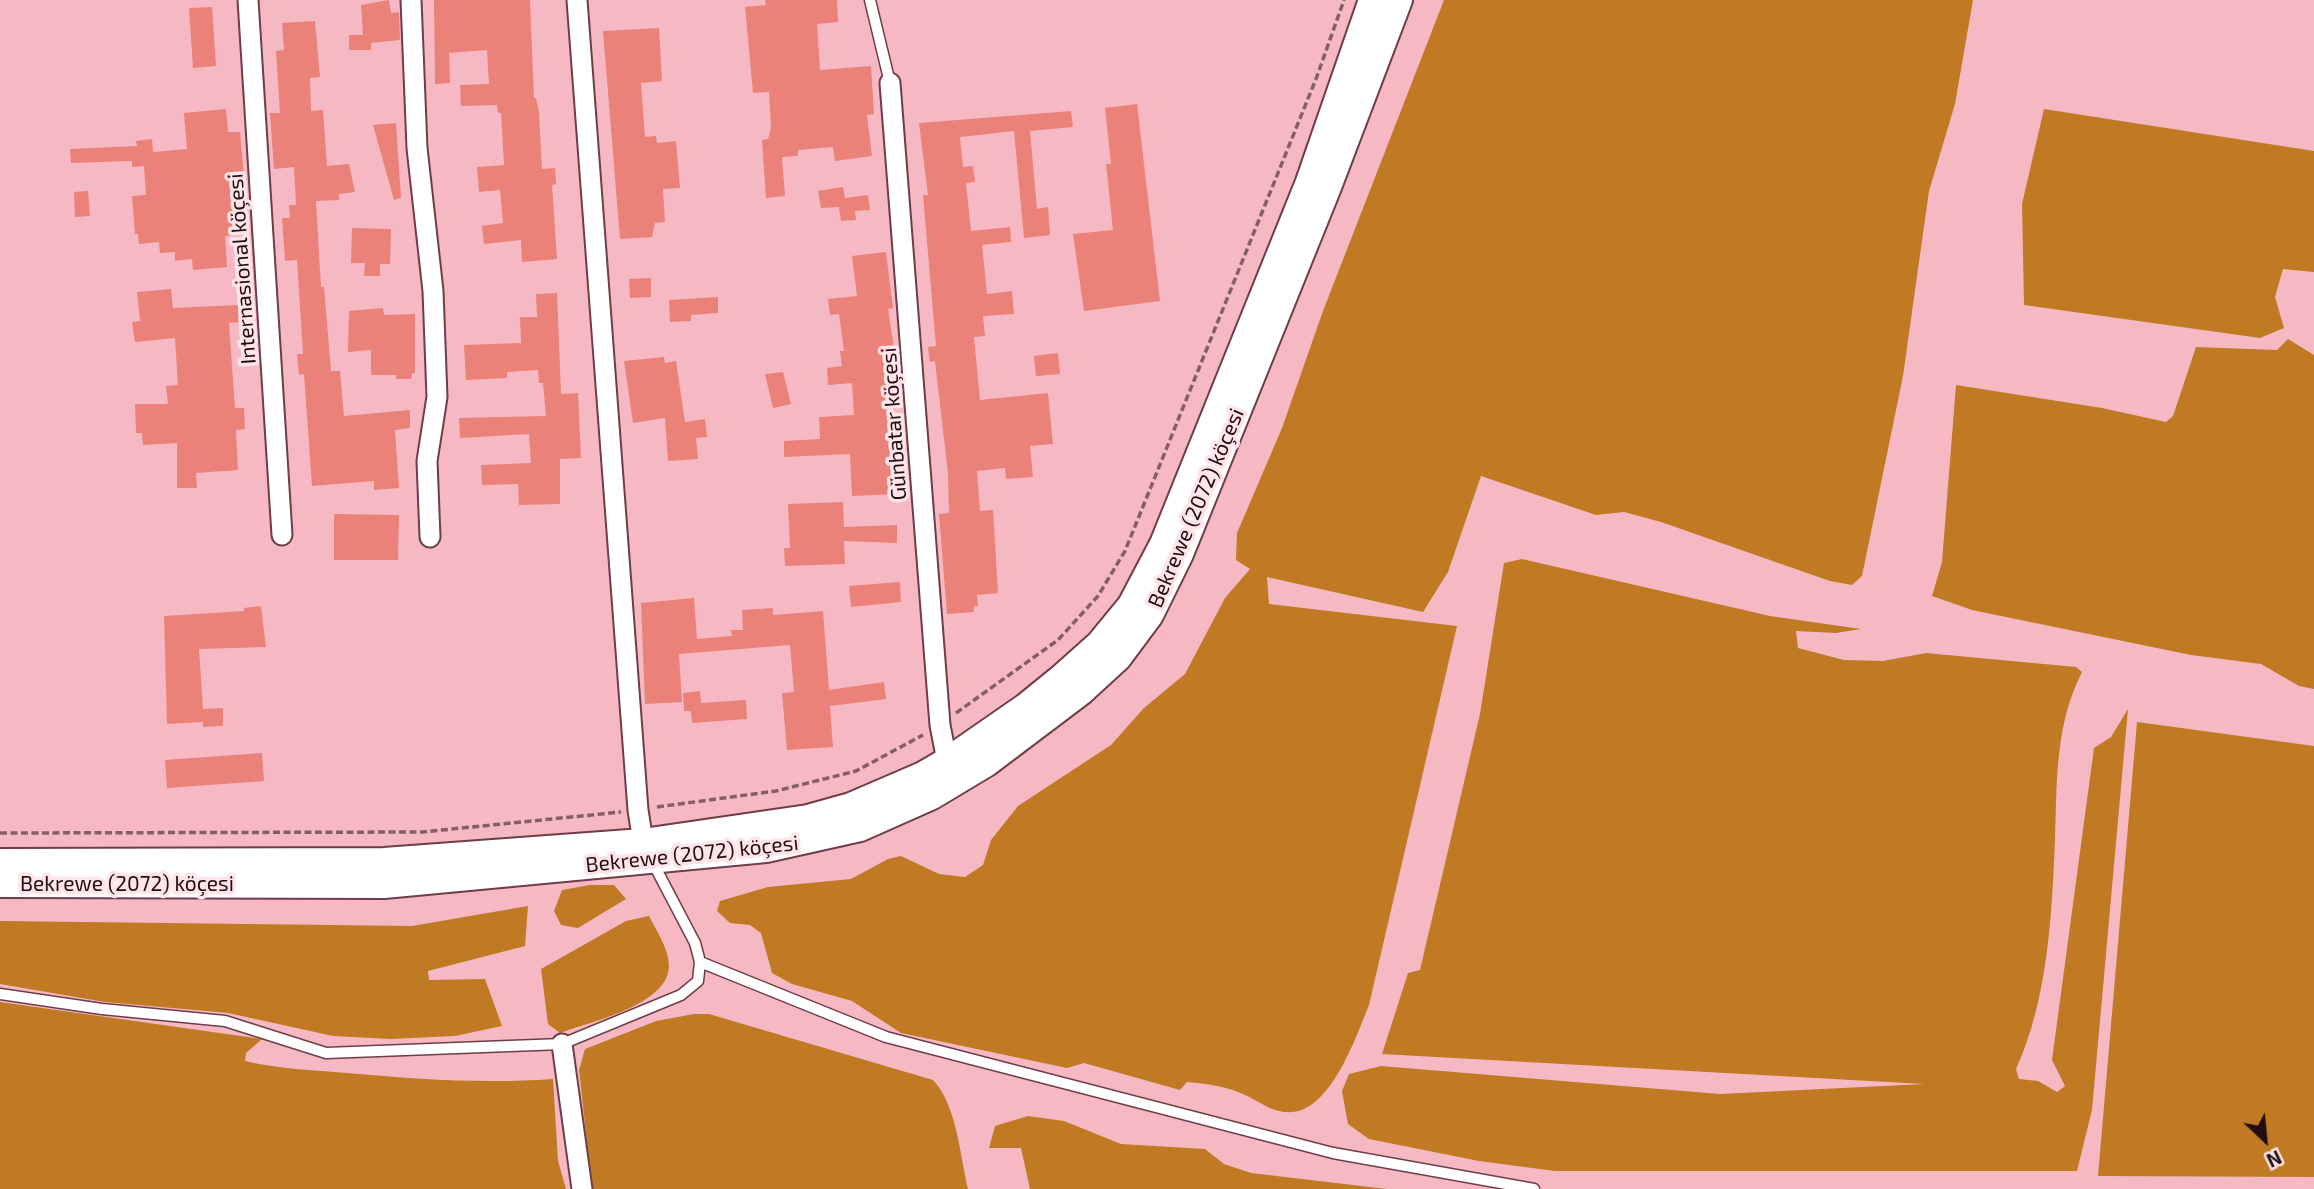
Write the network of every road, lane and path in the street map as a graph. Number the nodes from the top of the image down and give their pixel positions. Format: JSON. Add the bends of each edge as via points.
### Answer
{"nodes":[{"id":1,"x":248,"y":0,"type":"edge"},
{"id":2,"x":411,"y":0,"type":"edge"},
{"id":3,"x":577,"y":0,"type":"edge"},
{"id":4,"x":870,"y":0,"type":"edge"},
{"id":5,"x":1344,"y":0,"type":"edge"},
{"id":6,"x":1372,"y":0,"type":"edge"},
{"id":7,"x":1399,"y":0,"type":"edge"},
{"id":8,"x":890,"y":83,"type":"joint"},
{"id":9,"x":282,"y":535,"type":"dead end"},
{"id":10,"x":430,"y":537,"type":"dead end"},
{"id":11,"x":940,"y":725,"type":"junction"},
{"id":12,"x":947,"y":761,"type":"junction"},
{"id":13,"x":638,"y":810,"type":"junction"},
{"id":14,"x":0,"y":833,"type":"edge"},
{"id":15,"x":647,"y":851,"type":"junction"},
{"id":16,"x":0,"y":862,"type":"edge"},
{"id":17,"x":0,"y":884,"type":"edge"},
{"id":18,"x":701,"y":962,"type":"junction"},
{"id":19,"x":0,"y":995,"type":"edge"},
{"id":20,"x":562,"y":1044,"type":"junction"},
{"id":21,"x":582,"y":1189,"type":"edge"},
{"id":22,"x":1534,"y":1189,"type":"edge"}],
"edges":[{"from":1,"to":9,"type":"street","name":"Internasional köçesi"},
{"from":2,"to":10,"type":"street","via":[[417,148],[433,291],[437,397],[427,461]]},
{"from":3,"to":13,"type":"street"},
{"from":4,"to":8,"type":"lane"},
{"from":5,"to":11,"type":"path","via":[[1125,551],[1098,596],[1058,640]]},
{"from":6,"to":12,"type":"main road","name":"Bekrewe (2072) köçesi","via":[[1304,195],[1163,544],[1131,604],[1099,644],[1062,677]]},
{"from":7,"to":15,"type":"main road","name":"Bekrewe (2072) köçesi","via":[[1180,554],[1150,615],[1118,658],[1081,692],[986,763],[932,796],[860,828],[766,849]]},
{"from":8,"to":11,"type":"street","name":"Günbatar köçesi"},
{"from":11,"to":12,"type":"street","name":"Günbatar köçesi"},
{"from":11,"to":13,"type":"path","via":[[856,771],[776,791]]},
{"from":12,"to":15,"type":"main road","name":"Bekrewe (2072) köçesi","via":[[851,806]]},
{"from":13,"to":14,"type":"path","via":[[422,832]]},
{"from":13,"to":15,"type":"street"},
{"from":15,"to":16,"type":"main road","name":"Bekrewe (2072) köçesi","via":[[384,861]]},
{"from":15,"to":17,"type":"main road","name":"Bekrewe (2072) köçesi","via":[[384,885]]},
{"from":15,"to":18,"type":"lane"},
{"from":18,"to":20,"type":"lane","via":[[698,981],[681,995]]},
{"from":18,"to":22,"type":"lane","via":[[886,1037],[1333,1153]]},
{"from":19,"to":20,"type":"lane","via":[[225,1021],[326,1053]]},
{"from":20,"to":21,"type":"street"}]}
